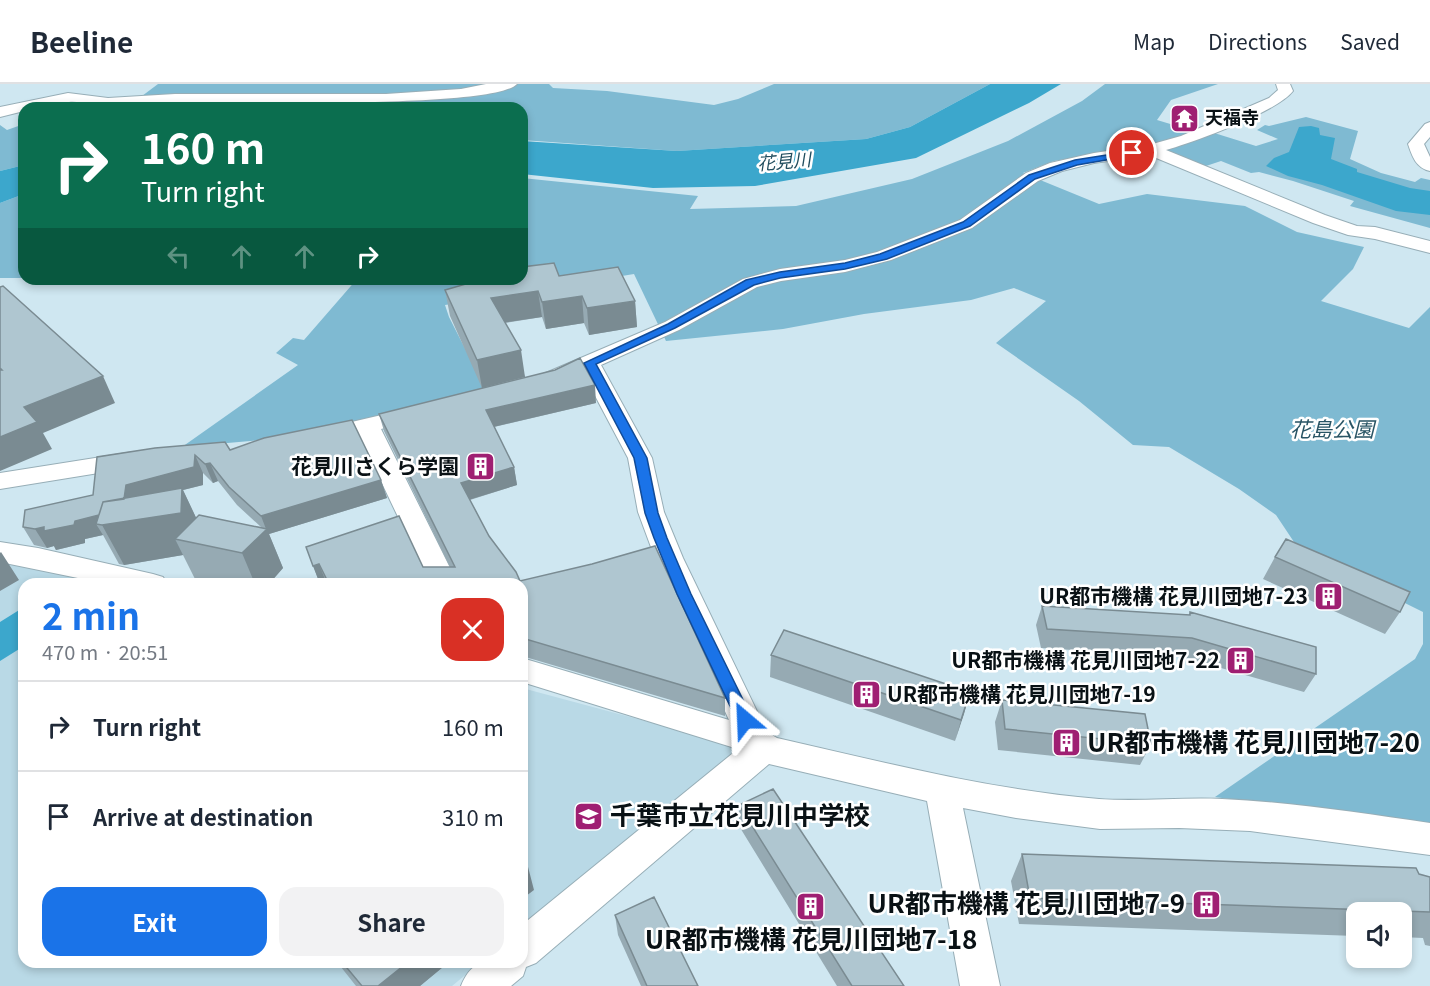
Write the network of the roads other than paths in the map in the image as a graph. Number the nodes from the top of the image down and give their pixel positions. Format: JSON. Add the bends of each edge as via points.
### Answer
{"nodes":[{"id":1,"x":510,"y":84,"type":"edge"},
{"id":2,"x":1283,"y":84,"type":"edge"},
{"id":3,"x":45,"y":102,"type":"edge"},
{"id":4,"x":108,"y":102,"type":"edge"},
{"id":5,"x":108,"y":102,"type":"edge"},
{"id":6,"x":18,"y":108,"type":"edge"},
{"id":7,"x":0,"y":112,"type":"edge"},
{"id":8,"x":1430,"y":127,"type":"edge"},
{"id":9,"x":1151,"y":150,"type":"junction"},
{"id":10,"x":1430,"y":166,"type":"edge"},
{"id":11,"x":1430,"y":248,"type":"edge"},
{"id":12,"x":590,"y":363,"type":"junction"},
{"id":13,"x":528,"y":385,"type":"edge"},
{"id":14,"x":436,"y":409,"type":"edge"},
{"id":15,"x":367,"y":426,"type":"junction"},
{"id":16,"x":304,"y":439,"type":"edge"},
{"id":17,"x":151,"y":457,"type":"edge"},
{"id":18,"x":0,"y":481,"type":"edge"},
{"id":19,"x":0,"y":552,"type":"edge"},
{"id":20,"x":127,"y":578,"type":"edge"},
{"id":21,"x":441,"y":578,"type":"edge"},
{"id":22,"x":528,"y":672,"type":"edge"},
{"id":23,"x":762,"y":745,"type":"junction"},
{"id":24,"x":942,"y":790,"type":"junction"},
{"id":25,"x":1430,"y":839,"type":"edge"},
{"id":26,"x":528,"y":945,"type":"edge"},
{"id":27,"x":502,"y":968,"type":"edge"},
{"id":28,"x":482,"y":986,"type":"edge"},
{"id":29,"x":980,"y":986,"type":"edge"}],
"edges":[{"from":1,"to":4,"type":"street","via":[[461,93],[386,98],[175,98]]},
{"from":2,"to":9,"type":"street","via":[[1286,91],[1274,101],[1187,139]]},
{"from":3,"to":5,"type":"street","via":[[68,97]]},
{"from":6,"to":7,"type":"street"},
{"from":8,"to":10,"type":"street","via":[[1416,144],[1420,157]]},
{"from":9,"to":11,"type":"street","via":[[1319,219]]},
{"from":9,"to":12,"type":"street","via":[[1094,158],[1048,170],[1017,185],[966,224],[884,256],[750,283],[672,326]]},
{"from":12,"to":13,"type":"street"},
{"from":12,"to":23,"type":"street","via":[[640,458],[651,513],[684,594]]},
{"from":14,"to":15,"type":"street"},
{"from":15,"to":16,"type":"street"},
{"from":15,"to":21,"type":"street"},
{"from":17,"to":18,"type":"street"},
{"from":19,"to":20,"type":"street"},
{"from":22,"to":23,"type":"street"},
{"from":23,"to":24,"type":"street"},
{"from":23,"to":26,"type":"street","via":[[693,809]]},
{"from":24,"to":25,"type":"street","via":[[1101,814],[1192,813],[1327,824]]},
{"from":24,"to":29,"type":"street"},
{"from":27,"to":28,"type":"street"}]}
